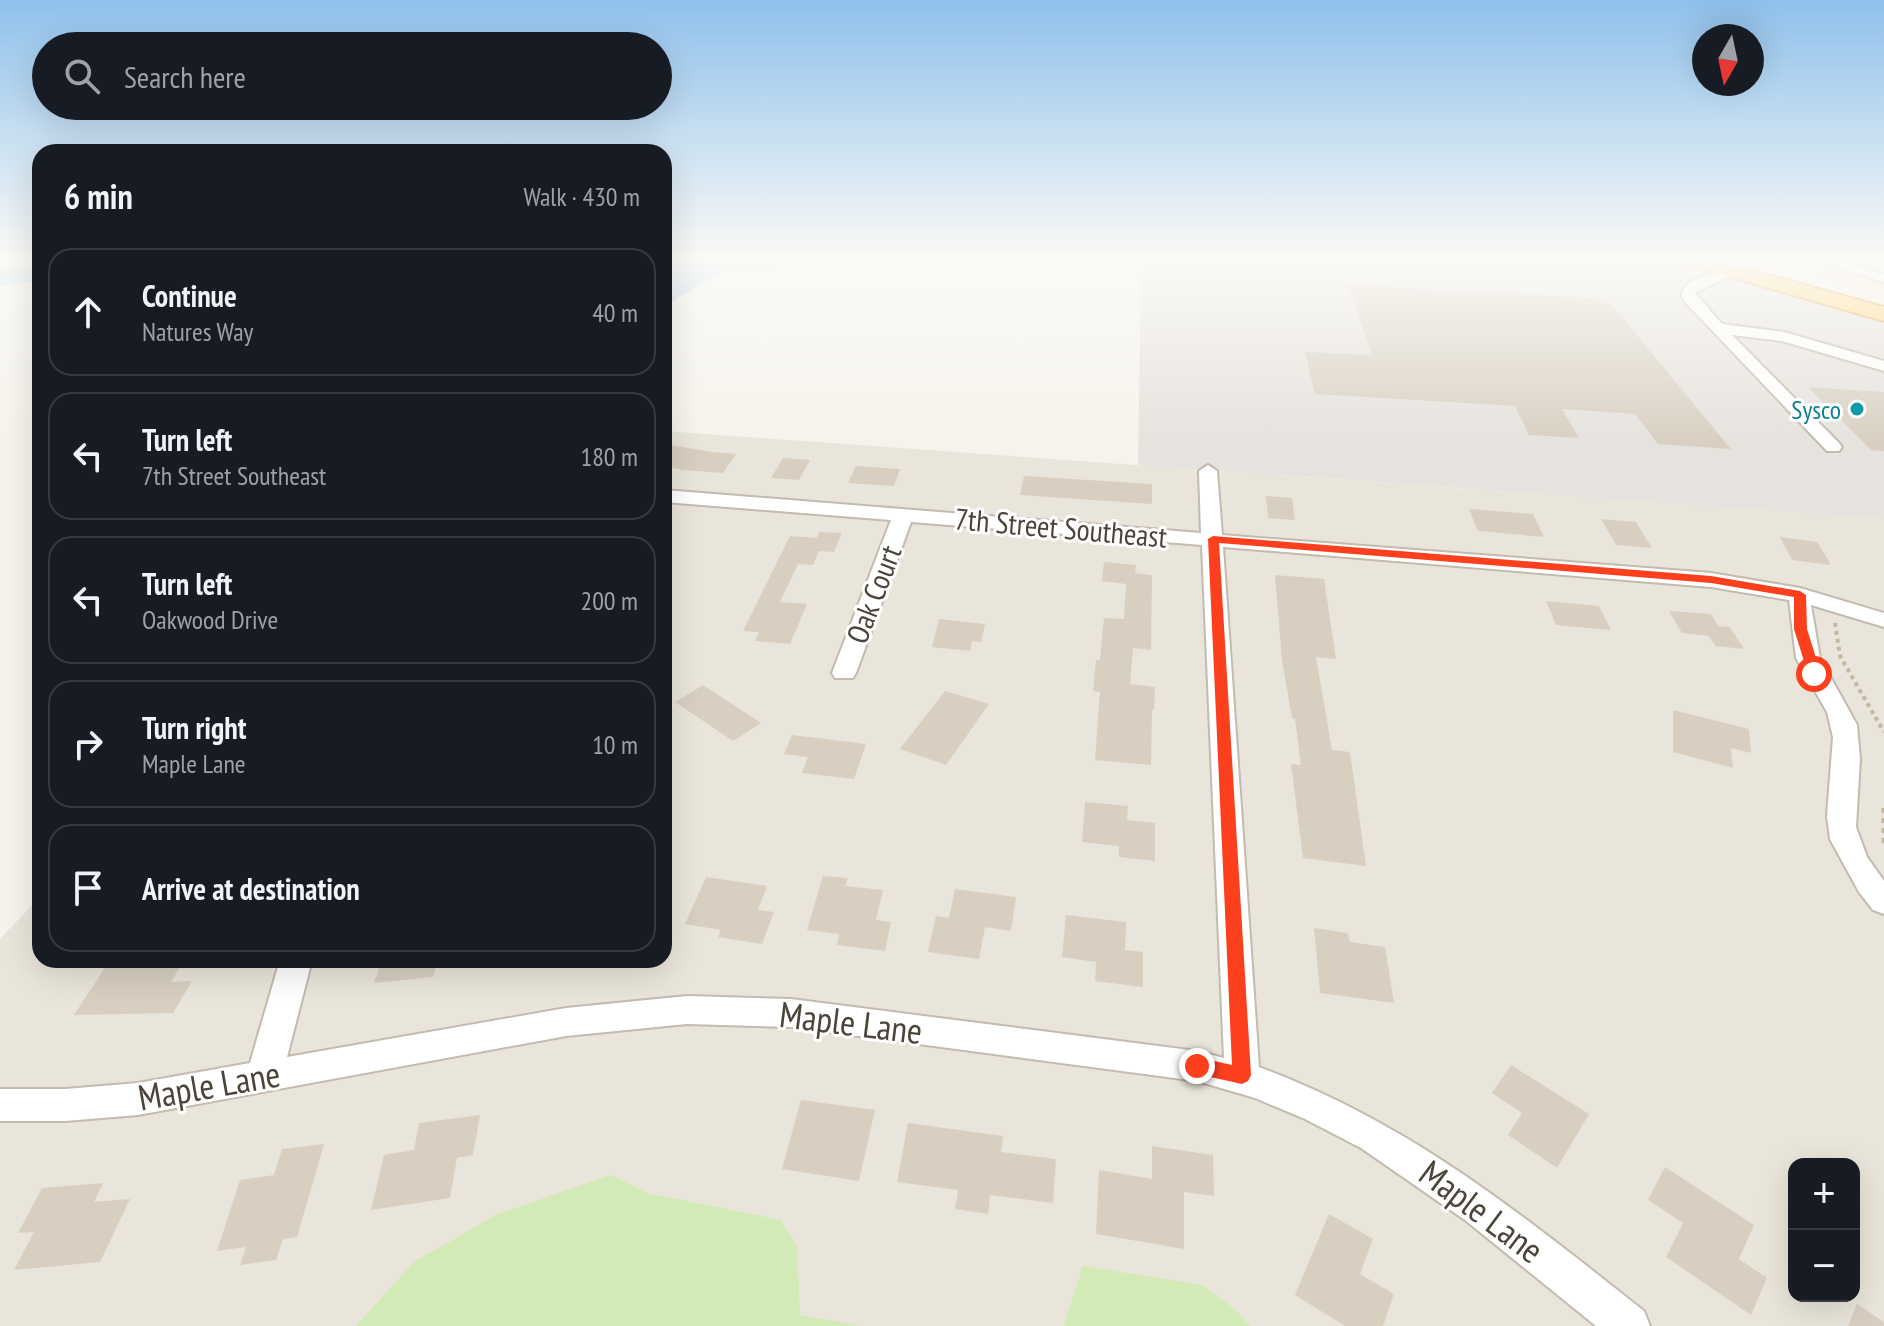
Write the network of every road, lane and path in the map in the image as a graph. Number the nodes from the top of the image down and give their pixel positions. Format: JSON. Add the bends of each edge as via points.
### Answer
{"nodes":[{"id":1,"x":1711,"y":322,"type":"edge"},
{"id":2,"x":1717,"y":328,"type":"junction"},
{"id":3,"x":1884,"y":366,"type":"edge"},
{"id":4,"x":1833,"y":447,"type":"dead end"},
{"id":5,"x":1208,"y":471,"type":"dead end"},
{"id":6,"x":672,"y":497,"type":"edge"},
{"id":7,"x":903,"y":515,"type":"junction"},
{"id":8,"x":1213,"y":539,"type":"junction"},
{"id":9,"x":1800,"y":595,"type":"junction"},
{"id":10,"x":1835,"y":618,"type":"dead end"},
{"id":11,"x":1884,"y":620,"type":"edge"},
{"id":12,"x":844,"y":673,"type":"dead end"},
{"id":13,"x":1884,"y":732,"type":"edge"},
{"id":14,"x":1884,"y":808,"type":"edge"},
{"id":15,"x":1884,"y":844,"type":"edge"},
{"id":16,"x":1884,"y":902,"type":"edge"},
{"id":17,"x":294,"y":968,"type":"edge"},
{"id":18,"x":1242,"y":1075,"type":"junction"},
{"id":19,"x":264,"y":1076,"type":"junction"},
{"id":20,"x":0,"y":1105,"type":"edge"},
{"id":21,"x":1629,"y":1326,"type":"edge"}],
"edges":[{"from":1,"to":2,"type":"street"},
{"from":2,"to":3,"type":"street","via":[[1784,337]]},
{"from":2,"to":4,"type":"street"},
{"from":5,"to":8,"type":"street"},
{"from":6,"to":7,"type":"street","name":"7th Street Southeast"},
{"from":7,"to":8,"type":"street","name":"7th Street Southeast"},
{"from":7,"to":12,"type":"street","name":"Oak Court"},
{"from":8,"to":9,"type":"street","name":"7th Street Southeast","via":[[1711,580]]},
{"from":8,"to":18,"type":"street"},
{"from":9,"to":11,"type":"street","name":"7th Street Southeast"},
{"from":9,"to":16,"type":"street","via":[[1806,652],[1843,720],[1849,747],[1841,818],[1852,856]]},
{"from":10,"to":13,"type":"path","via":[[1840,656]]},
{"from":14,"to":15,"type":"path"},
{"from":17,"to":19,"type":"street"},
{"from":18,"to":19,"type":"street","name":"Maple Lane","via":[[791,1013],[687,1010],[566,1022]]},
{"from":18,"to":21,"type":"street","name":"Maple Lane","via":[[1354,1124],[1420,1162]]},
{"from":19,"to":20,"type":"street","name":"Maple Lane","via":[[138,1099]]}]}
